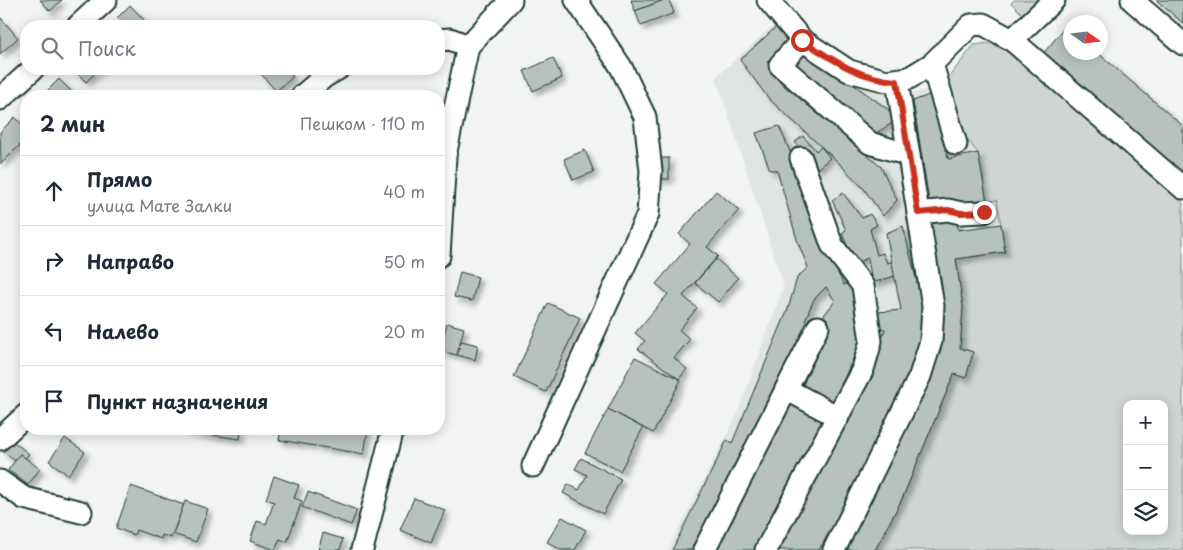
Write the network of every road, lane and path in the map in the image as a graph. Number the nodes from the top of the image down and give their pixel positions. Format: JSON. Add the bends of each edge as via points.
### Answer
{"nodes":[{"id":1,"x":106,"y":0,"type":"edge"},
{"id":2,"x":511,"y":0,"type":"edge"},
{"id":3,"x":576,"y":0,"type":"edge"},
{"id":4,"x":768,"y":0,"type":"edge"},
{"id":5,"x":1054,"y":0,"type":"edge"},
{"id":6,"x":1132,"y":0,"type":"edge"},
{"id":7,"x":84,"y":20,"type":"edge"},
{"id":8,"x":445,"y":39,"type":"edge"},
{"id":9,"x":802,"y":40,"type":"junction"},
{"id":10,"x":1012,"y":40,"type":"junction"},
{"id":11,"x":1183,"y":44,"type":"edge"},
{"id":12,"x":468,"y":46,"type":"junction"},
{"id":13,"x":932,"y":64,"type":"junction"},
{"id":14,"x":26,"y":75,"type":"edge"},
{"id":15,"x":328,"y":75,"type":"edge"},
{"id":16,"x":897,"y":81,"type":"junction"},
{"id":17,"x":309,"y":90,"type":"edge"},
{"id":18,"x":0,"y":99,"type":"edge"},
{"id":19,"x":445,"y":144,"type":"edge"},
{"id":20,"x":956,"y":144,"type":"dead end"},
{"id":21,"x":909,"y":155,"type":"junction"},
{"id":22,"x":800,"y":158,"type":"dead end"},
{"id":23,"x":1183,"y":188,"type":"edge"},
{"id":24,"x":984,"y":212,"type":"dead end"},
{"id":25,"x":918,"y":213,"type":"junction"},
{"id":26,"x":818,"y":328,"type":"dead end"},
{"id":27,"x":786,"y":390,"type":"junction"},
{"id":28,"x":838,"y":417,"type":"junction"},
{"id":29,"x":20,"y":421,"type":"edge"},
{"id":30,"x":391,"y":435,"type":"edge"},
{"id":31,"x":0,"y":439,"type":"edge"},
{"id":32,"x":533,"y":466,"type":"dead end"},
{"id":33,"x":0,"y":481,"type":"edge"},
{"id":34,"x":81,"y":512,"type":"dead end"},
{"id":35,"x":362,"y":550,"type":"edge"},
{"id":36,"x":704,"y":550,"type":"edge"},
{"id":37,"x":766,"y":550,"type":"edge"},
{"id":38,"x":834,"y":550,"type":"edge"}],
"edges":[{"from":1,"to":7,"type":"street"},
{"from":2,"to":12,"type":"street"},
{"from":3,"to":32,"type":"street","via":[[621,67],[645,117],[650,171],[648,214]]},
{"from":4,"to":9,"type":"street"},
{"from":5,"to":10,"type":"street"},
{"from":6,"to":11,"type":"street"},
{"from":8,"to":12,"type":"street"},
{"from":9,"to":16,"type":"street","via":[[849,70]]},
{"from":9,"to":21,"type":"street","via":[[780,64],[870,143]]},
{"from":10,"to":13,"type":"street","via":[[983,24],[971,25]]},
{"from":10,"to":23,"type":"street"},
{"from":12,"to":19,"type":"street"},
{"from":13,"to":16,"type":"street","via":[[909,78]]},
{"from":13,"to":20,"type":"street"},
{"from":14,"to":18,"type":"street"},
{"from":15,"to":17,"type":"street"},
{"from":16,"to":21,"type":"street"},
{"from":21,"to":25,"type":"street"},
{"from":22,"to":28,"type":"street","via":[[832,246],[863,286],[871,341],[864,369]]},
{"from":24,"to":25,"type":"street","via":[[948,210]]},
{"from":25,"to":38,"type":"street","via":[[933,306],[931,341],[920,376]]},
{"from":26,"to":27,"type":"street"},
{"from":27,"to":28,"type":"street"},
{"from":27,"to":36,"type":"street"},
{"from":28,"to":37,"type":"street"},
{"from":29,"to":31,"type":"street"},
{"from":30,"to":35,"type":"street"},
{"from":33,"to":34,"type":"street","via":[[24,498]]}]}
